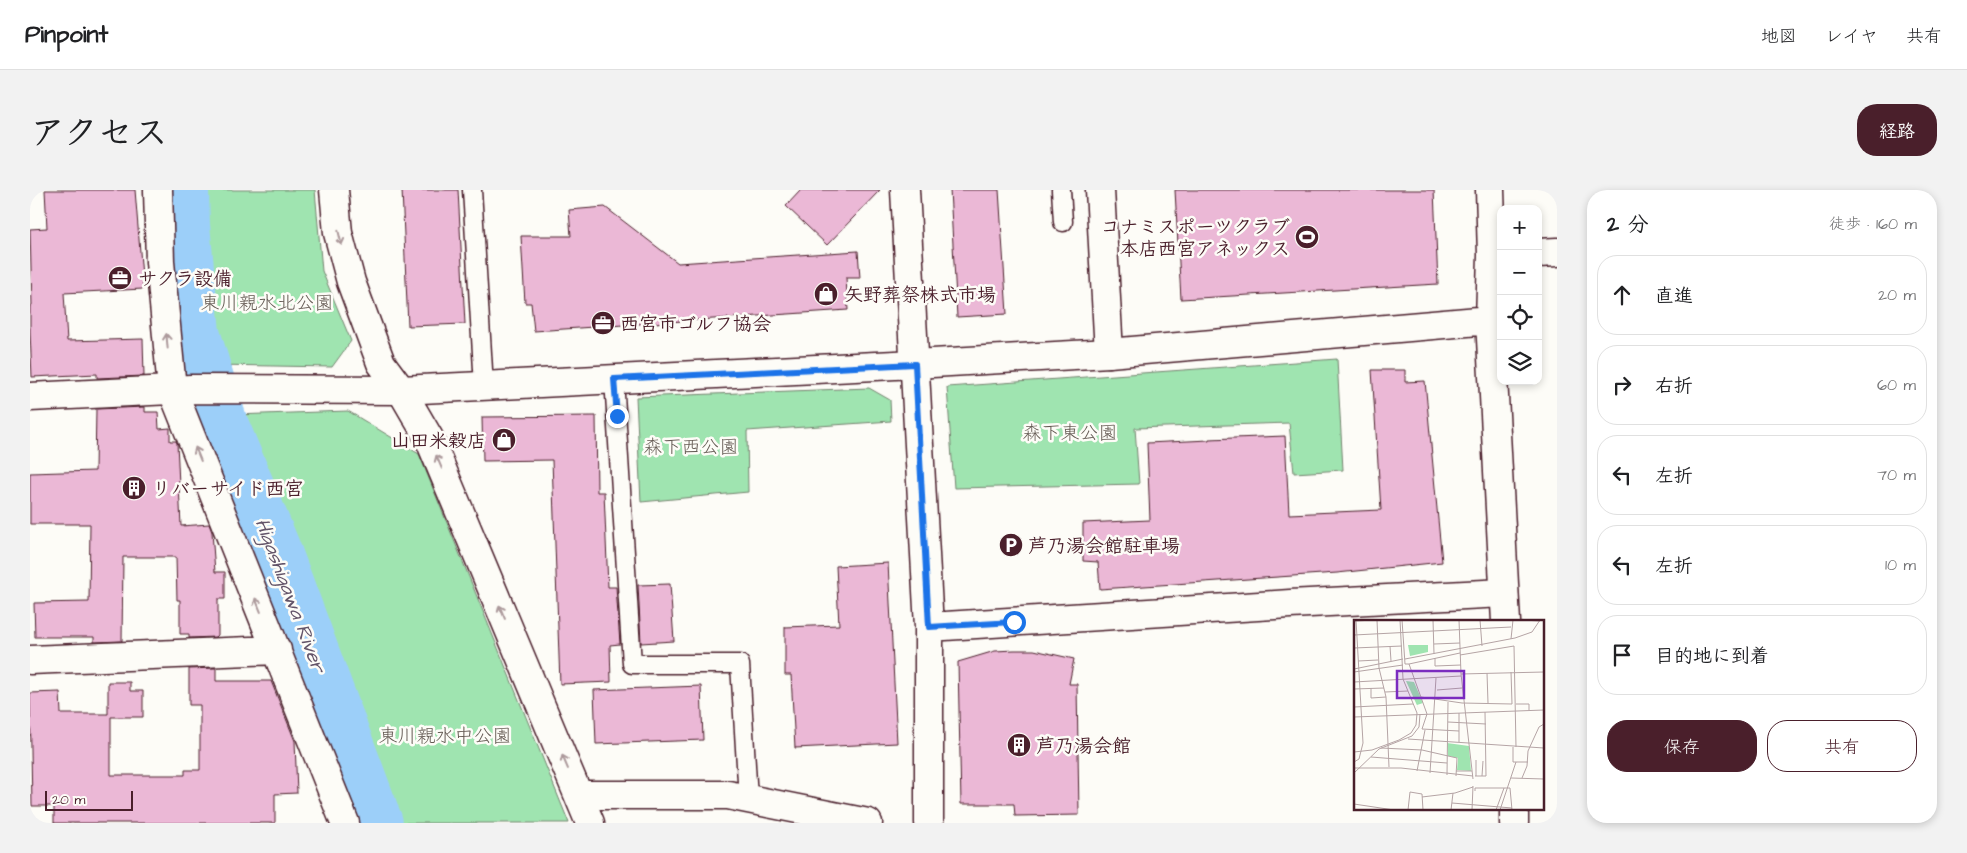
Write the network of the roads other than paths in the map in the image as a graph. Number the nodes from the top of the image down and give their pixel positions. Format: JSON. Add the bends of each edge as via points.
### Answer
{"nodes":[{"id":1,"x":158,"y":190,"type":"edge"},
{"id":2,"x":334,"y":190,"type":"edge"},
{"id":3,"x":472,"y":190,"type":"edge"},
{"id":4,"x":905,"y":190,"type":"edge"},
{"id":5,"x":1061,"y":190,"type":"edge"},
{"id":6,"x":1100,"y":190,"type":"edge"},
{"id":7,"x":1490,"y":190,"type":"edge"},
{"id":8,"x":1063,"y":222,"type":"dead end"},
{"id":9,"x":1542,"y":252,"type":"edge"},
{"id":10,"x":1557,"y":252,"type":"edge"},
{"id":11,"x":1496,"y":255,"type":"edge"},
{"id":12,"x":1490,"y":320,"type":"junction"},
{"id":13,"x":1109,"y":352,"type":"junction"},
{"id":14,"x":915,"y":364,"type":"junction"},
{"id":15,"x":614,"y":379,"type":"junction"},
{"id":16,"x":484,"y":386,"type":"junction"},
{"id":17,"x":181,"y":389,"type":"junction"},
{"id":18,"x":401,"y":390,"type":"junction"},
{"id":19,"x":30,"y":398,"type":"edge"},
{"id":20,"x":1504,"y":593,"type":"junction"},
{"id":21,"x":1506,"y":620,"type":"edge"},
{"id":22,"x":929,"y":627,"type":"junction"},
{"id":23,"x":276,"y":650,"type":"junction"},
{"id":24,"x":30,"y":660,"type":"edge"},
{"id":25,"x":579,"y":795,"type":"junction"},
{"id":26,"x":748,"y":799,"type":"junction"},
{"id":27,"x":1514,"y":810,"type":"edge"},
{"id":28,"x":344,"y":823,"type":"edge"},
{"id":29,"x":590,"y":823,"type":"edge"},
{"id":30,"x":868,"y":823,"type":"edge"},
{"id":31,"x":928,"y":823,"type":"edge"},
{"id":32,"x":1514,"y":823,"type":"edge"}],
"edges":[{"from":17,"to":1,"type":"street","one_way":true,"via":[[160,262]]},
{"from":2,"to":18,"type":"street","one_way":true,"via":[[338,233],[351,282],[381,363]]},
{"from":3,"to":16,"type":"lane"},
{"from":4,"to":14,"type":"street"},
{"from":5,"to":8,"type":"lane"},
{"from":6,"to":13,"type":"street"},
{"from":7,"to":11,"type":"street"},
{"from":9,"to":10,"type":"street"},
{"from":11,"to":12,"type":"street"},
{"from":12,"to":13,"type":"street"},
{"from":12,"to":20,"type":"street"},
{"from":13,"to":14,"type":"street"},
{"from":14,"to":15,"type":"street"},
{"from":14,"to":22,"type":"street"},
{"from":15,"to":16,"type":"street"},
{"from":15,"to":26,"type":"lane","via":[[632,664],[740,664]]},
{"from":16,"to":18,"type":"street"},
{"from":17,"to":18,"type":"street"},
{"from":17,"to":19,"type":"street"},
{"from":23,"to":17,"type":"street","one_way":true},
{"from":25,"to":18,"type":"street","one_way":true,"via":[[429,438]]},
{"from":20,"to":21,"type":"street"},
{"from":20,"to":22,"type":"street"},
{"from":22,"to":31,"type":"street"},
{"from":23,"to":24,"type":"street"},
{"from":23,"to":28,"type":"street"},
{"from":25,"to":26,"type":"street","via":[[728,795]]},
{"from":25,"to":29,"type":"street"},
{"from":26,"to":30,"type":"street"},
{"from":27,"to":32,"type":"street"}]}
